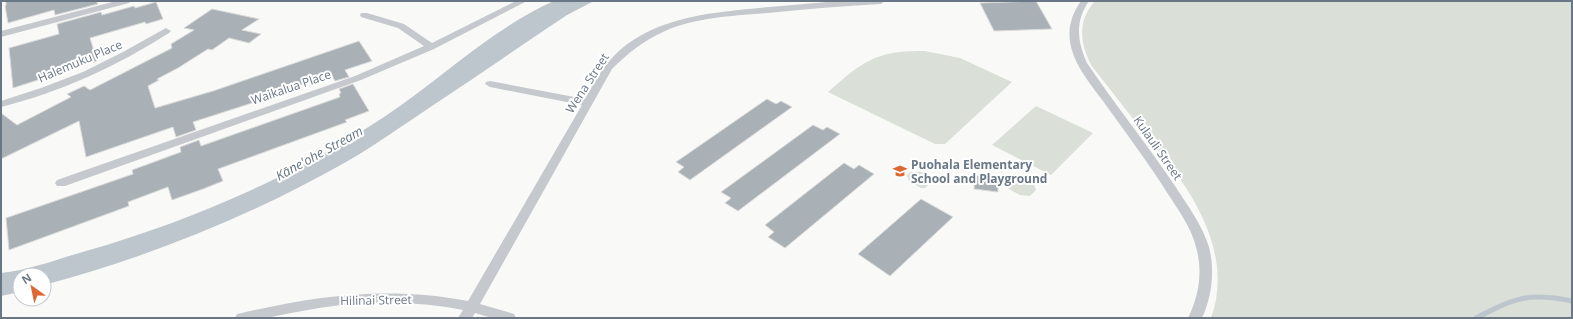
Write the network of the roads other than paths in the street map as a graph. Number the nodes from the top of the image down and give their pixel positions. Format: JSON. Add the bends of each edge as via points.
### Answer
{"nodes":[{"id":1,"x":126,"y":1,"type":"edge"},
{"id":2,"x":523,"y":1,"type":"edge"},
{"id":3,"x":881,"y":1,"type":"edge"},
{"id":4,"x":1084,"y":1,"type":"edge"},
{"id":5,"x":364,"y":15,"type":"dead end"},
{"id":6,"x":166,"y":31,"type":"dead end"},
{"id":7,"x":1,"y":34,"type":"edge"},
{"id":8,"x":431,"y":47,"type":"junction"},
{"id":9,"x":490,"y":84,"type":"dead end"},
{"id":10,"x":588,"y":103,"type":"junction"},
{"id":11,"x":1,"y":104,"type":"edge"},
{"id":12,"x":61,"y":183,"type":"dead end"},
{"id":13,"x":468,"y":313,"type":"edge"},
{"id":14,"x":242,"y":318,"type":"edge"},
{"id":15,"x":509,"y":318,"type":"edge"},
{"id":16,"x":1195,"y":318,"type":"edge"}],
"edges":[{"from":1,"to":7,"type":"street"},
{"from":2,"to":8,"type":"street","name":"Waikalua Place"},
{"from":3,"to":10,"type":"street","name":"Wena Street","via":[[722,14],[673,24],[622,53],[608,68]]},
{"from":4,"to":16,"type":"street","name":"Kulauli Street","via":[[1076,16],[1073,33],[1077,52],[1152,160],[1200,239],[1206,284]]},
{"from":5,"to":8,"type":"street","via":[[401,26]]},
{"from":6,"to":11,"type":"street","name":"Halemuku Place","via":[[134,52],[95,71]]},
{"from":8,"to":12,"type":"street","name":"Waikalua Place","via":[[358,78]]},
{"from":9,"to":10,"type":"street"},
{"from":10,"to":13,"type":"street","name":"Wena Street"},
{"from":13,"to":14,"type":"street","name":"Hilinai Street","via":[[418,299],[357,299],[294,306]]},
{"from":13,"to":15,"type":"street","name":"Hilinai Street"}]}
